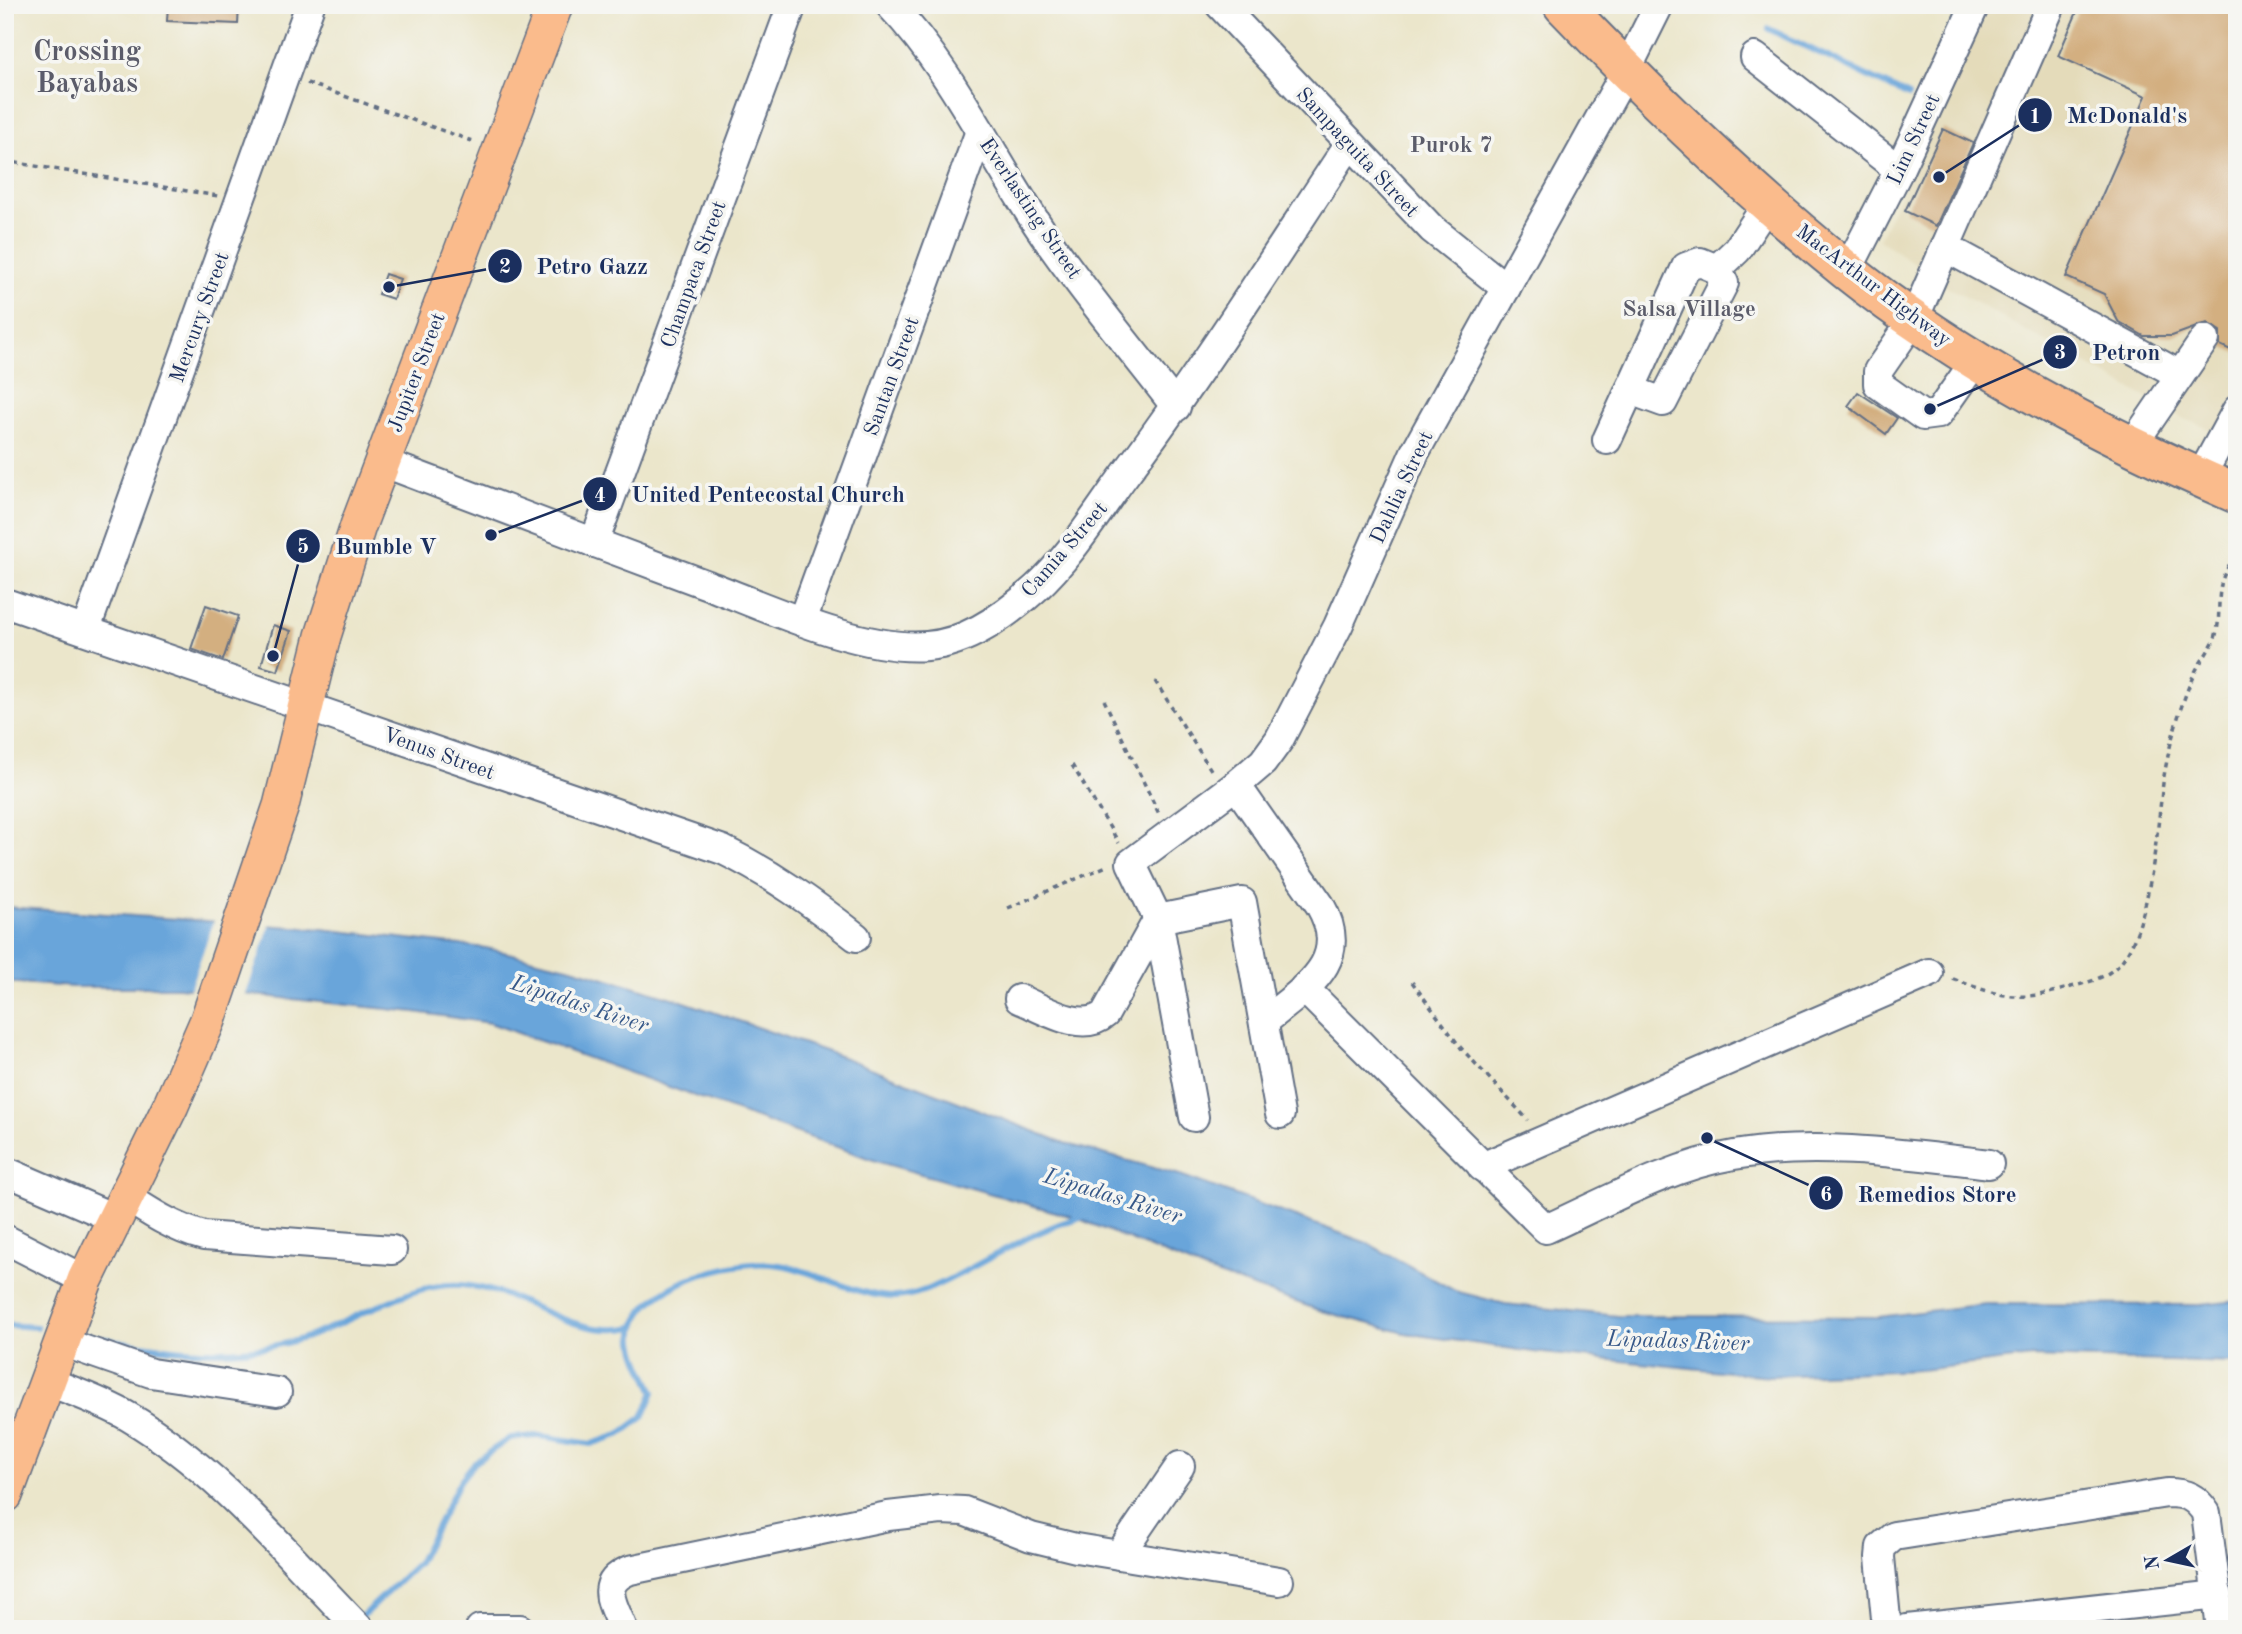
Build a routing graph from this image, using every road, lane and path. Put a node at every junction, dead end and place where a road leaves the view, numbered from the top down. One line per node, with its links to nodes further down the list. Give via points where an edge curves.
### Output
1 (310, 5): 12 (street, Mercury Street)
2 (555, 5): 15 (main road, Jupiter Street)
3 (792, 5): 36 (street, Champaca Street)
4 (890, 5): 13 (street, Everlasting Street, via 926,46)
5 (1220, 5): 14 (street, Sampaguita Street)
6 (1563, 5): 11 (highway, MacArthur Highway)
7 (1659, 5): 11 (street, Dahlia Street)
8 (1975, 5): 17 (street, Lim Street)
9 (2051, 5): 20 (street)
10 (1755, 57): 17 (street)
11 (1626, 71): 19 (highway, MacArthur Highway); 23 (street, Dahlia Street)
12 (285, 75): 15 (path); 18 (street, Mercury Street)
13 (980, 131): 29 (street, Everlasting Street, via 1042,231); 39 (street, Santan Street)
14 (1350, 143): 23 (street, Sampaguita Street, via 1432,229); 29 (street, Camia Street)
15 (500, 151): 33 (main road, Jupiter Street)
16 (5, 161): 18 (path)
17 (1899, 170): 22 (street, Lim Street)
18 (241, 200): 40 (street, Mercury Street)
19 (1768, 203): 21 (street, via 1737,250); 22 (highway, MacArthur Highway)
20 (1945, 247): 24 (street); 27 (street)
21 (1717, 269): 28 (street, via 1700,262 1686,267); 28 (street, via 1724,283 1663,401)
22 (1847, 271): 24 (highway, MacArthur Highway)
23 (1506, 288): 45 (street, Dahlia Street, via 1415,452 1359,581 1296,708 1263,762)
24 (1914, 319): 26 (highway, MacArthur Highway); 26 (street, via 1878,371 1878,384 1923,416 1938,414)
25 (2205, 339): 27 (street)
26 (1976, 360): 32 (highway, MacArthur Highway)
27 (2180, 375): 32 (street)
28 (1630, 390): 31 (street)
29 (1176, 407): 39 (street, Camia Street, via 1046,577 985,626 927,646 897,645)
30 (2237, 410): 34 (street)
31 (1607, 440)
32 (2131, 447): 34 (highway, MacArthur Highway)
33 (382, 462): 36 (street, Camia Street); 43 (main road, Jupiter Street, via 340,582)
34 (2200, 478): 35 (highway, MacArthur Highway)
35 (2237, 494)
36 (594, 543): 39 (street, Camia Street)
37 (2237, 552): 51 (path, via 2221,583 2215,638 2195,672 2175,730 2144,905 2135,935 2116,968 2099,979 2062,990 2015,998)
38 (5, 603): 40 (street, Venus Street)
39 (802, 621)
40 (86, 629): 43 (street, Venus Street)
41 (1155, 681): 45 (path)
42 (1104, 700): 46 (path)
43 (307, 705): 50 (street, Venus Street, via 723,850 802,894); 62 (main road, Jupiter Street, via 264,863 208,1020)
44 (1072, 765): 47 (path)
45 (1231, 789): 46 (street, Dahlia Street); 53 (street, via 1330,923 1331,953)
46 (1169, 835): 47 (street, Dahlia Street)
47 (1131, 863): 48 (path, via 1111,864); 49 (street)
48 (1008, 908)
49 (1158, 919): 54 (street, via 1099,1019 1079,1022); 55 (street, via 1242,902); 57 (street)
50 (856, 937)
51 (1929, 973): 58 (street)
52 (1412, 982): 58 (path, via 1461,1048)
53 (1304, 988): 55 (street); 60 (street)
54 (1019, 999)
55 (1264, 1022): 56 (street)
56 (1279, 1114)
57 (1194, 1116)
58 (1546, 1139): 60 (street)
59 (1989, 1164): 60 (street, via 1805,1149 1734,1155 1678,1171 1546,1229)
60 (1482, 1167)
61 (5, 1171): 62 (street)
62 (120, 1207): 64 (street, via 204,1236); 65 (main road, Jupiter Street)
63 (5, 1239): 65 (street)
64 (392, 1250)
65 (85, 1280): 66 (main road, Jupiter Street)
66 (62, 1342): 67 (main road, Jupiter Street); 68 (street, via 151,1373)
67 (47, 1381): 70 (main road, Jupiter Street); 74 (street, via 127,1416 178,1449)
68 (277, 1391)
69 (1180, 1466): 71 (street)
70 (9, 1476)
71 (1119, 1555): 72 (street); 77 (street, via 1031,1537 964,1511 907,1513 620,1574 610,1584 610,1593)
72 (1279, 1581)
73 (2218, 1595): 78 (street, via 2206,1513 2197,1500 2167,1493 1886,1539 1880,1556); 79 (street); 80 (street)
74 (354, 1622)
75 (480, 1629): 76 (street)
76 (520, 1629)
77 (623, 1629)
78 (1887, 1629)
79 (1907, 1629)
80 (2221, 1629)

